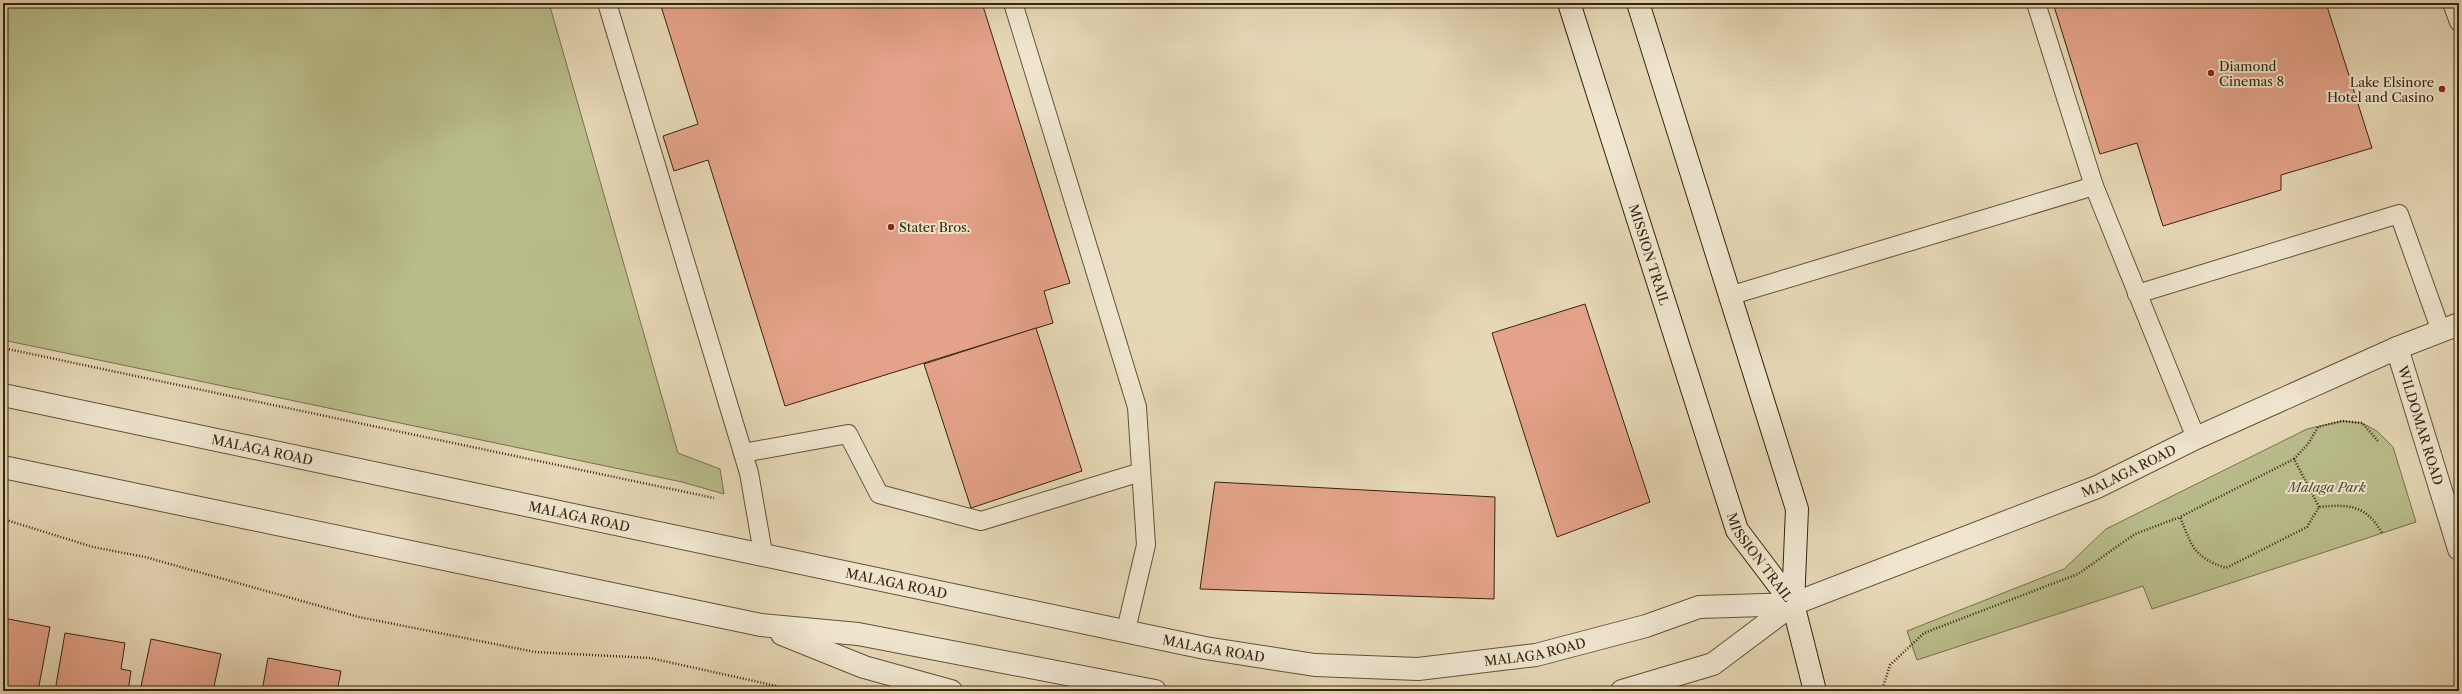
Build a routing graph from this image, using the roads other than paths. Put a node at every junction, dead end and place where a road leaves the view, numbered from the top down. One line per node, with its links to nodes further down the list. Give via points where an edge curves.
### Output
1 (607, 3): 15 (lane)
2 (1013, 3): 17 (lane, via 1137,407)
3 (1569, 3): 20 (street, MISSION TRAIL, via 1737,530)
4 (1638, 3): 10 (street, MISSION TRAIL)
5 (2036, 3): 8 (lane)
6 (2452, 3): 7 (lane)
7 (2459, 22)
8 (2094, 186): 9 (lane); 10 (lane)
9 (2137, 294): 11 (lane, via 2399,214); 14 (lane)
10 (1729, 296): 20 (street, MISSION TRAIL, via 1797,509)
11 (2450, 328): 12 (street, MALAGA ROAD)
12 (2397, 348): 14 (street, MALAGA ROAD); 18 (street, WILDOMAR ROAD)
13 (3, 395): 19 (street, MALAGA ROAD)
14 (2196, 438): 20 (street, MALAGA ROAD, via 2097,487)
15 (743, 453): 17 (lane, via 848,434 879,494 981,521); 19 (lane)
16 (3, 467): 21 (street)
17 (1141, 472): 22 (lane, via 1146,545)
18 (2459, 549)
19 (763, 553): 22 (street, MALAGA ROAD)
20 (1793, 604): 22 (street, MALAGA ROAD, via 1699,607 1646,626 1536,655 1418,669 1315,665 1204,648); 25 (street, MALAGA ROAD, via 1713,664); 26 (street)
21 (761, 625): 23 (street, via 864,667); 24 (street, via 858,634)
22 (1126, 630)
23 (951, 691)
24 (1155, 691)
25 (1622, 691)
26 (1815, 691)

